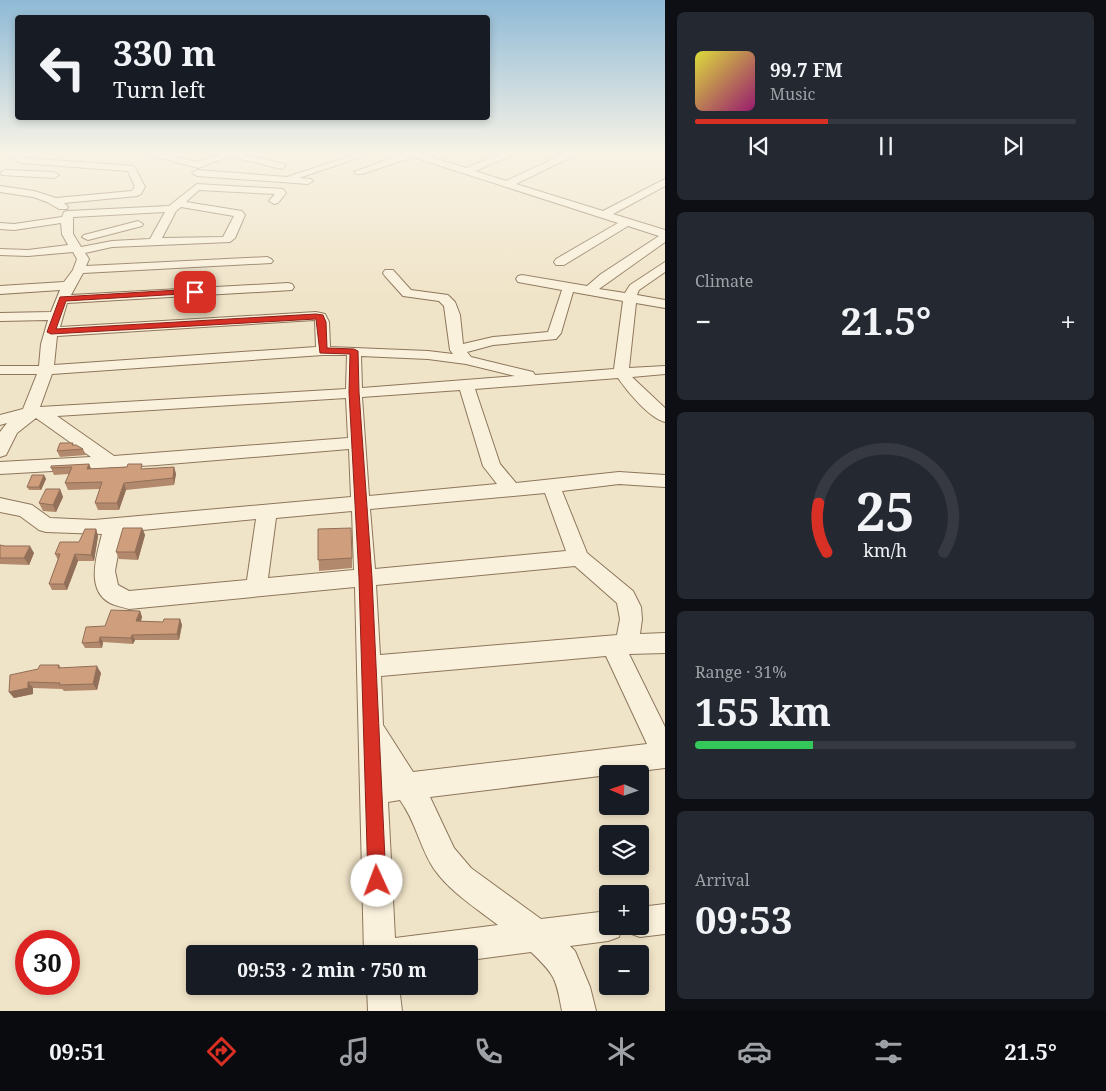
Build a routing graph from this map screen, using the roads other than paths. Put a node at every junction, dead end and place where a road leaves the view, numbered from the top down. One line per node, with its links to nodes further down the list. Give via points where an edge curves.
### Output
1 (53, 200): 7 (street, via 59,203)
2 (181, 200): 5 (street)
3 (557, 200): 6 (street)
4 (631, 200): 6 (street)
5 (175, 206): 7 (street); 12 (street); 12 (street, via 240,215 226,240)
6 (603, 215): 8 (street)
7 (68, 216): 10 (street, via 14,227); 13 (street, via 65,232)
8 (627, 222): 11 (street); 17 (street)
9 (138, 224): 13 (street)
10 (0, 226)
11 (665, 235): 15 (street)
12 (154, 242): 13 (street)
13 (74, 247): 14 (street, via 28,253); 19 (street, via 83,259)
14 (0, 252)
15 (632, 259): 18 (street); 25 (street)
16 (267, 261): 19 (street)
17 (560, 262)
18 (664, 268): 27 (street, via 634,288)
19 (79, 270): 26 (street)
20 (389, 273): 34 (street, via 407,293 443,298 450,305)
21 (522, 279): 22 (street)
22 (569, 286): 25 (street); 34 (street, via 551,336 494,340)
23 (288, 287): 26 (street)
24 (0, 290): 26 (street)
25 (590, 290): 27 (street)
26 (65, 293): 29 (street)
27 (630, 297): 28 (street); 38 (street)
28 (665, 304)
29 (56, 316): 30 (street); 31 (street)
30 (0, 317)
31 (51, 332): 32 (street, via 316,316 322,322); 36 (street)
32 (323, 351): 33 (street); 36 (street)
33 (354, 351): 34 (street); 41 (street)
34 (462, 355): 39 (street)
35 (0, 370): 36 (street)
36 (46, 370): 42 (street)
37 (665, 370): 38 (street)
38 (622, 375): 39 (street); 43 (street)
39 (544, 380): 40 (street)
40 (466, 385): 41 (street); 51 (street, via 492,466)
41 (354, 392): 42 (street); 45 (street)
42 (34, 413): 44 (street); 46 (street, via 11,429); 47 (street)
43 (665, 417)
44 (0, 420)
45 (357, 443): 47 (street); 52 (street)
46 (0, 451)
47 (112, 462): 48 (street)
48 (0, 468)
49 (665, 481): 50 (street, via 619,478)
50 (550, 486): 51 (street); 56 (street)
51 (512, 490): 52 (street)
52 (362, 503): 54 (street); 57 (street)
53 (0, 505): 55 (street, via 25,510 46,525)
54 (267, 512): 55 (street); 58 (street)
55 (114, 525): 58 (street, via 105,582 108,591 120,599)
56 (579, 558): 57 (street); 60 (street, via 625,597 630,607 631,619)
57 (365, 578): 58 (street); 61 (street)
58 (256, 588)
59 (665, 643): 60 (street)
60 (621, 645): 61 (street); 63 (street, via 621,667)
61 (369, 666): 62 (street)
62 (371, 729): 64 (street); 65 (street)
63 (665, 755): 64 (street)
64 (406, 786): 65 (street); 69 (street, via 420,805 451,867)
65 (374, 790): 70 (street)
66 (665, 919): 67 (street)
67 (649, 921)
68 (599, 927): 69 (street)
69 (536, 935): 71 (street); 74 (street, via 564,962)
70 (380, 945)
71 (460, 945)
72 (384, 995): 73 (street)
73 (385, 1011)
74 (579, 1011)

